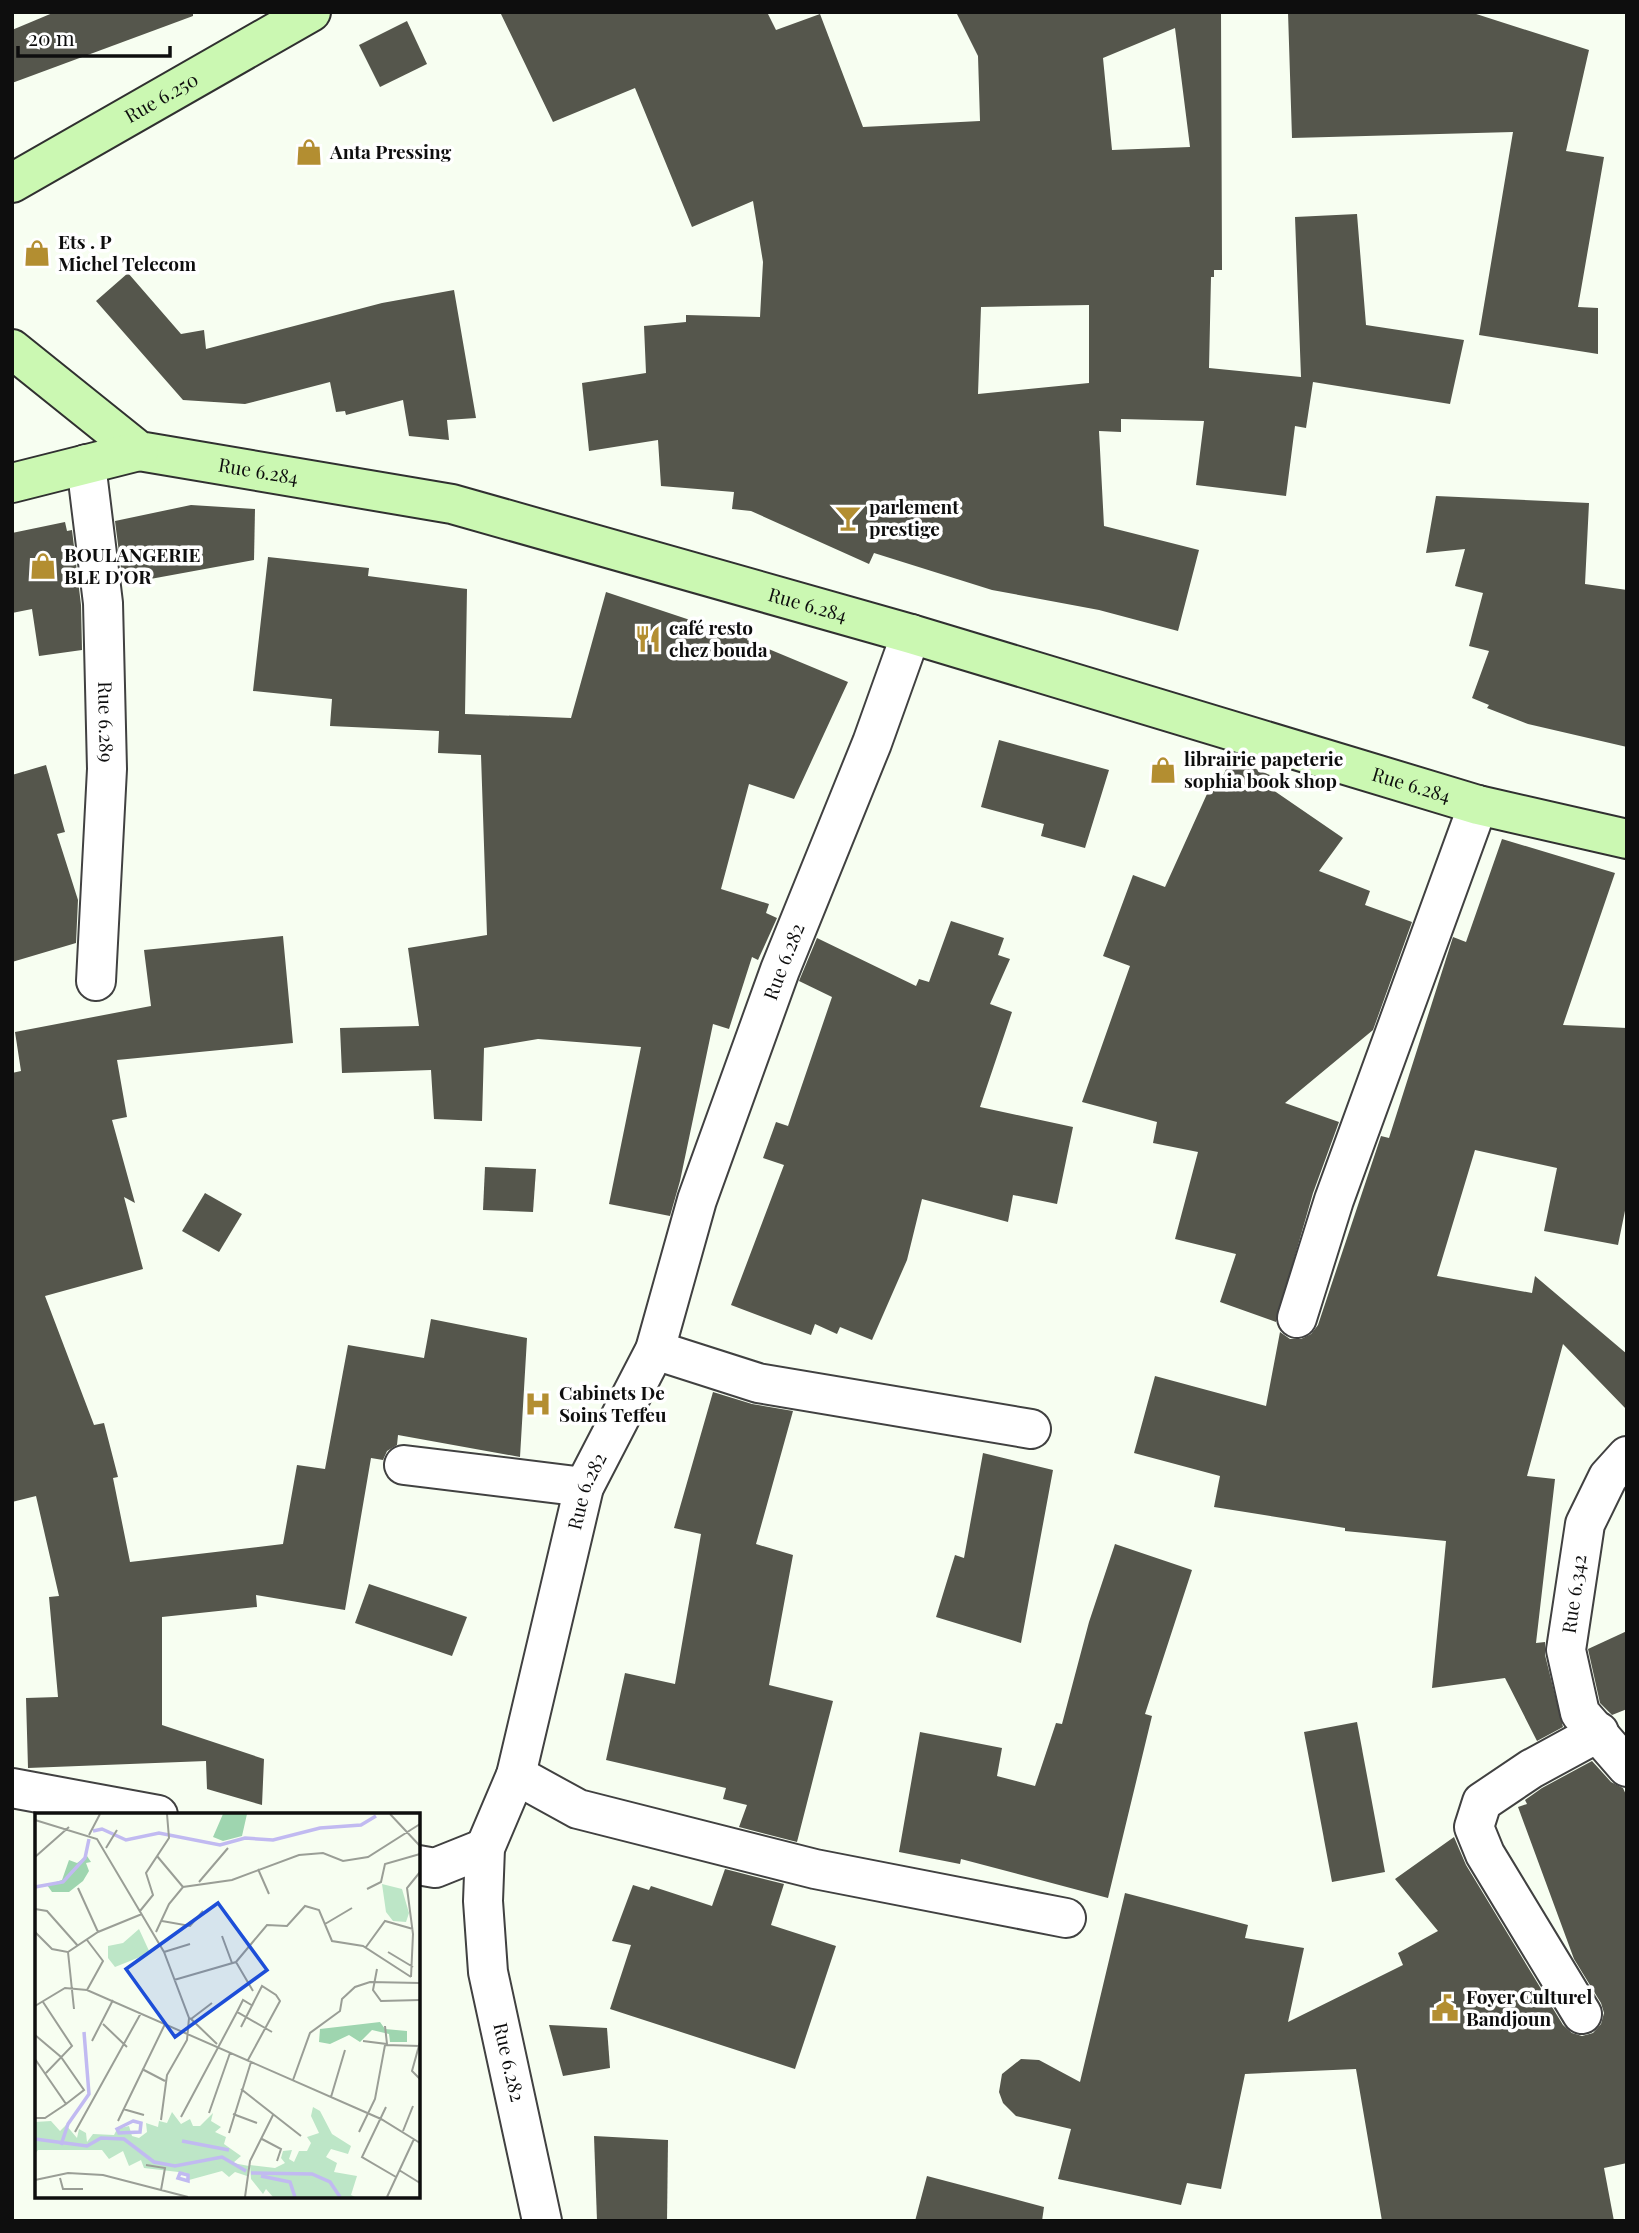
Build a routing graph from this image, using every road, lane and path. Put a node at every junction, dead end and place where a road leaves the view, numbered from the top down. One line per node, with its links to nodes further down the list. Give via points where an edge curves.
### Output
1 (311, 12): 2 (street, Rue 6.250)
2 (12, 183)
3 (12, 349): 4 (street, Rue 6.284)
4 (139, 451): 5 (street); 7 (street, Rue 6.284, via 452,504)
5 (86, 464): 6 (street); 10 (street, Rue 6.289, via 103,603 107,769)
6 (12, 483)
7 (911, 634): 8 (street, Rue 6.284); 12 (street, Rue 6.282, via 780,970 697,1200)
8 (1478, 805): 9 (street, Rue 6.284); 11 (street, via 1334,1200)
9 (1627, 839)
10 (96, 981)
11 (1297, 1318)
12 (655, 1350): 13 (street, via 758,1383); 16 (street, Rue 6.282)
13 (1031, 1429)
14 (1627, 1456): 17 (street, Rue 6.342, via 1608,1477 1585,1524 1566,1650 1580,1713)
15 (404, 1465): 16 (street)
16 (584, 1486): 19 (street, Rue 6.282)
17 (1599, 1732): 18 (street, Rue 6.342); 25 (street, via 1482,1802 1474,1827 1485,1854)
18 (1627, 1767)
19 (516, 1775): 22 (street, Rue 6.282); 24 (street, via 578,1809 815,1869)
20 (12, 1788): 21 (street)
21 (147, 1813)
22 (485, 1848): 23 (street, via 435,1868); 26 (street, Rue 6.282, via 488,1972)
23 (420, 1865)
24 (1066, 1918)
25 (1582, 2014)
26 (542, 2221)

